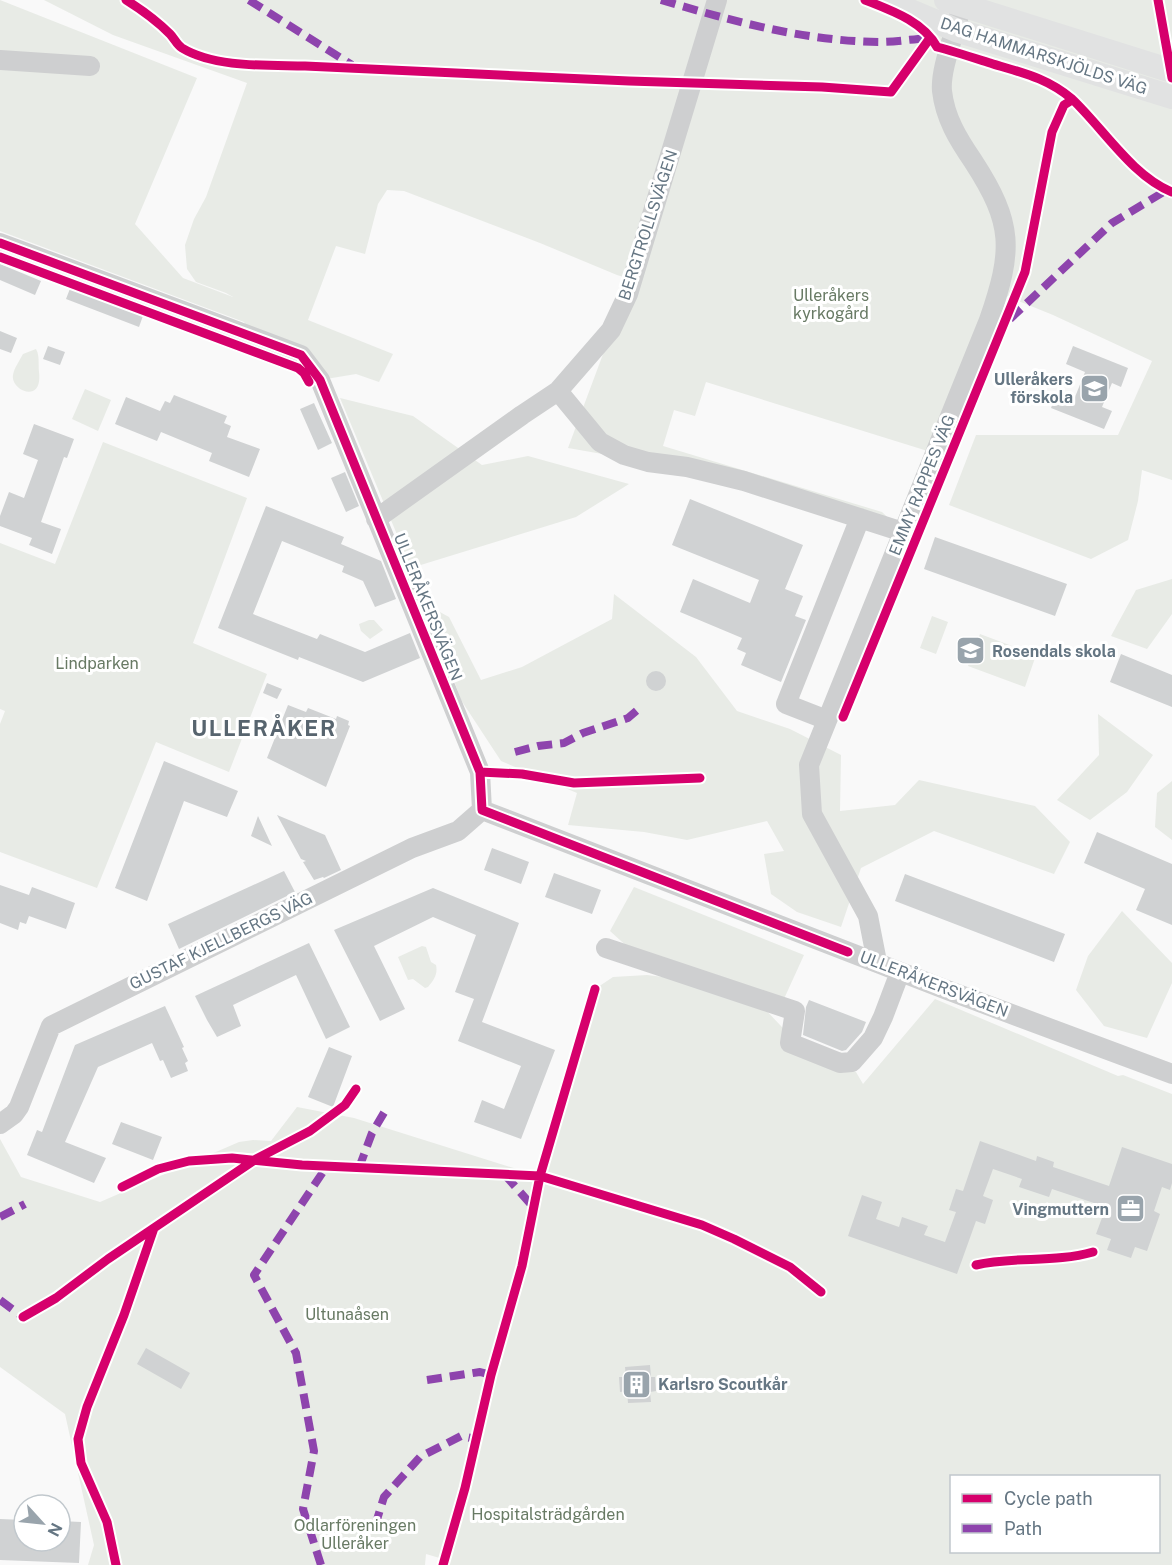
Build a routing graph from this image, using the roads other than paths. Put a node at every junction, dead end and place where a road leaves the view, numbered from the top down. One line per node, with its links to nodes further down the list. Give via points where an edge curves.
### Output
1 (717, 0): 10 (street, BERGTROLLSVÄGEN, via 628,294 611,330)
2 (884, 0): 4 (main road, DAG HAMMARSKJÖLDS VÄG)
3 (954, 2): 4 (street, EMMY RAPPES VÄG); 7 (main road, DAG HAMMARSKJÖLDS VÄG)
4 (956, 30): 8 (main road, DAG HAMMARSKJÖLDS VÄG); 13 (street, EMMY RAPPES VÄG, via 943,75 947,113 952,128 997,201 1006,246 989,320)
5 (0, 60): 6 (street)
6 (90, 66)
7 (1172, 71)
8 (1172, 97)
9 (0, 243): 12 (street, ULLERÅKERSVÄGEN, via 301,355 320,380)
10 (558, 391): 11 (street, via 600,442 624,455 744,481); 12 (street, BERGTROLLSVÄGEN)
11 (860, 518): 13 (street); 14 (street, via 786,704)
12 (376, 519): 15 (street, ULLERÅKERSVÄGEN, via 480,772)
13 (903, 532): 14 (street, EMMY RAPPES VÄG)
14 (827, 720): 17 (street, EMMY RAPPES VÄG, via 809,765 812,814 868,916)
15 (482, 810): 17 (street, ULLERÅKERSVÄGEN); 20 (street, GUSTAF KJELLBERGS VÄG, via 458,831 412,848 51,1026 19,1107)
16 (606, 948): 18 (street, via 795,1011 790,1043 840,1063 852,1062 873,1038)
17 (878, 963): 18 (street, ULLERÅKERSVÄGEN)
18 (900, 972): 19 (street, ULLERÅKERSVÄGEN)
19 (1172, 1074)
20 (4, 1122)

